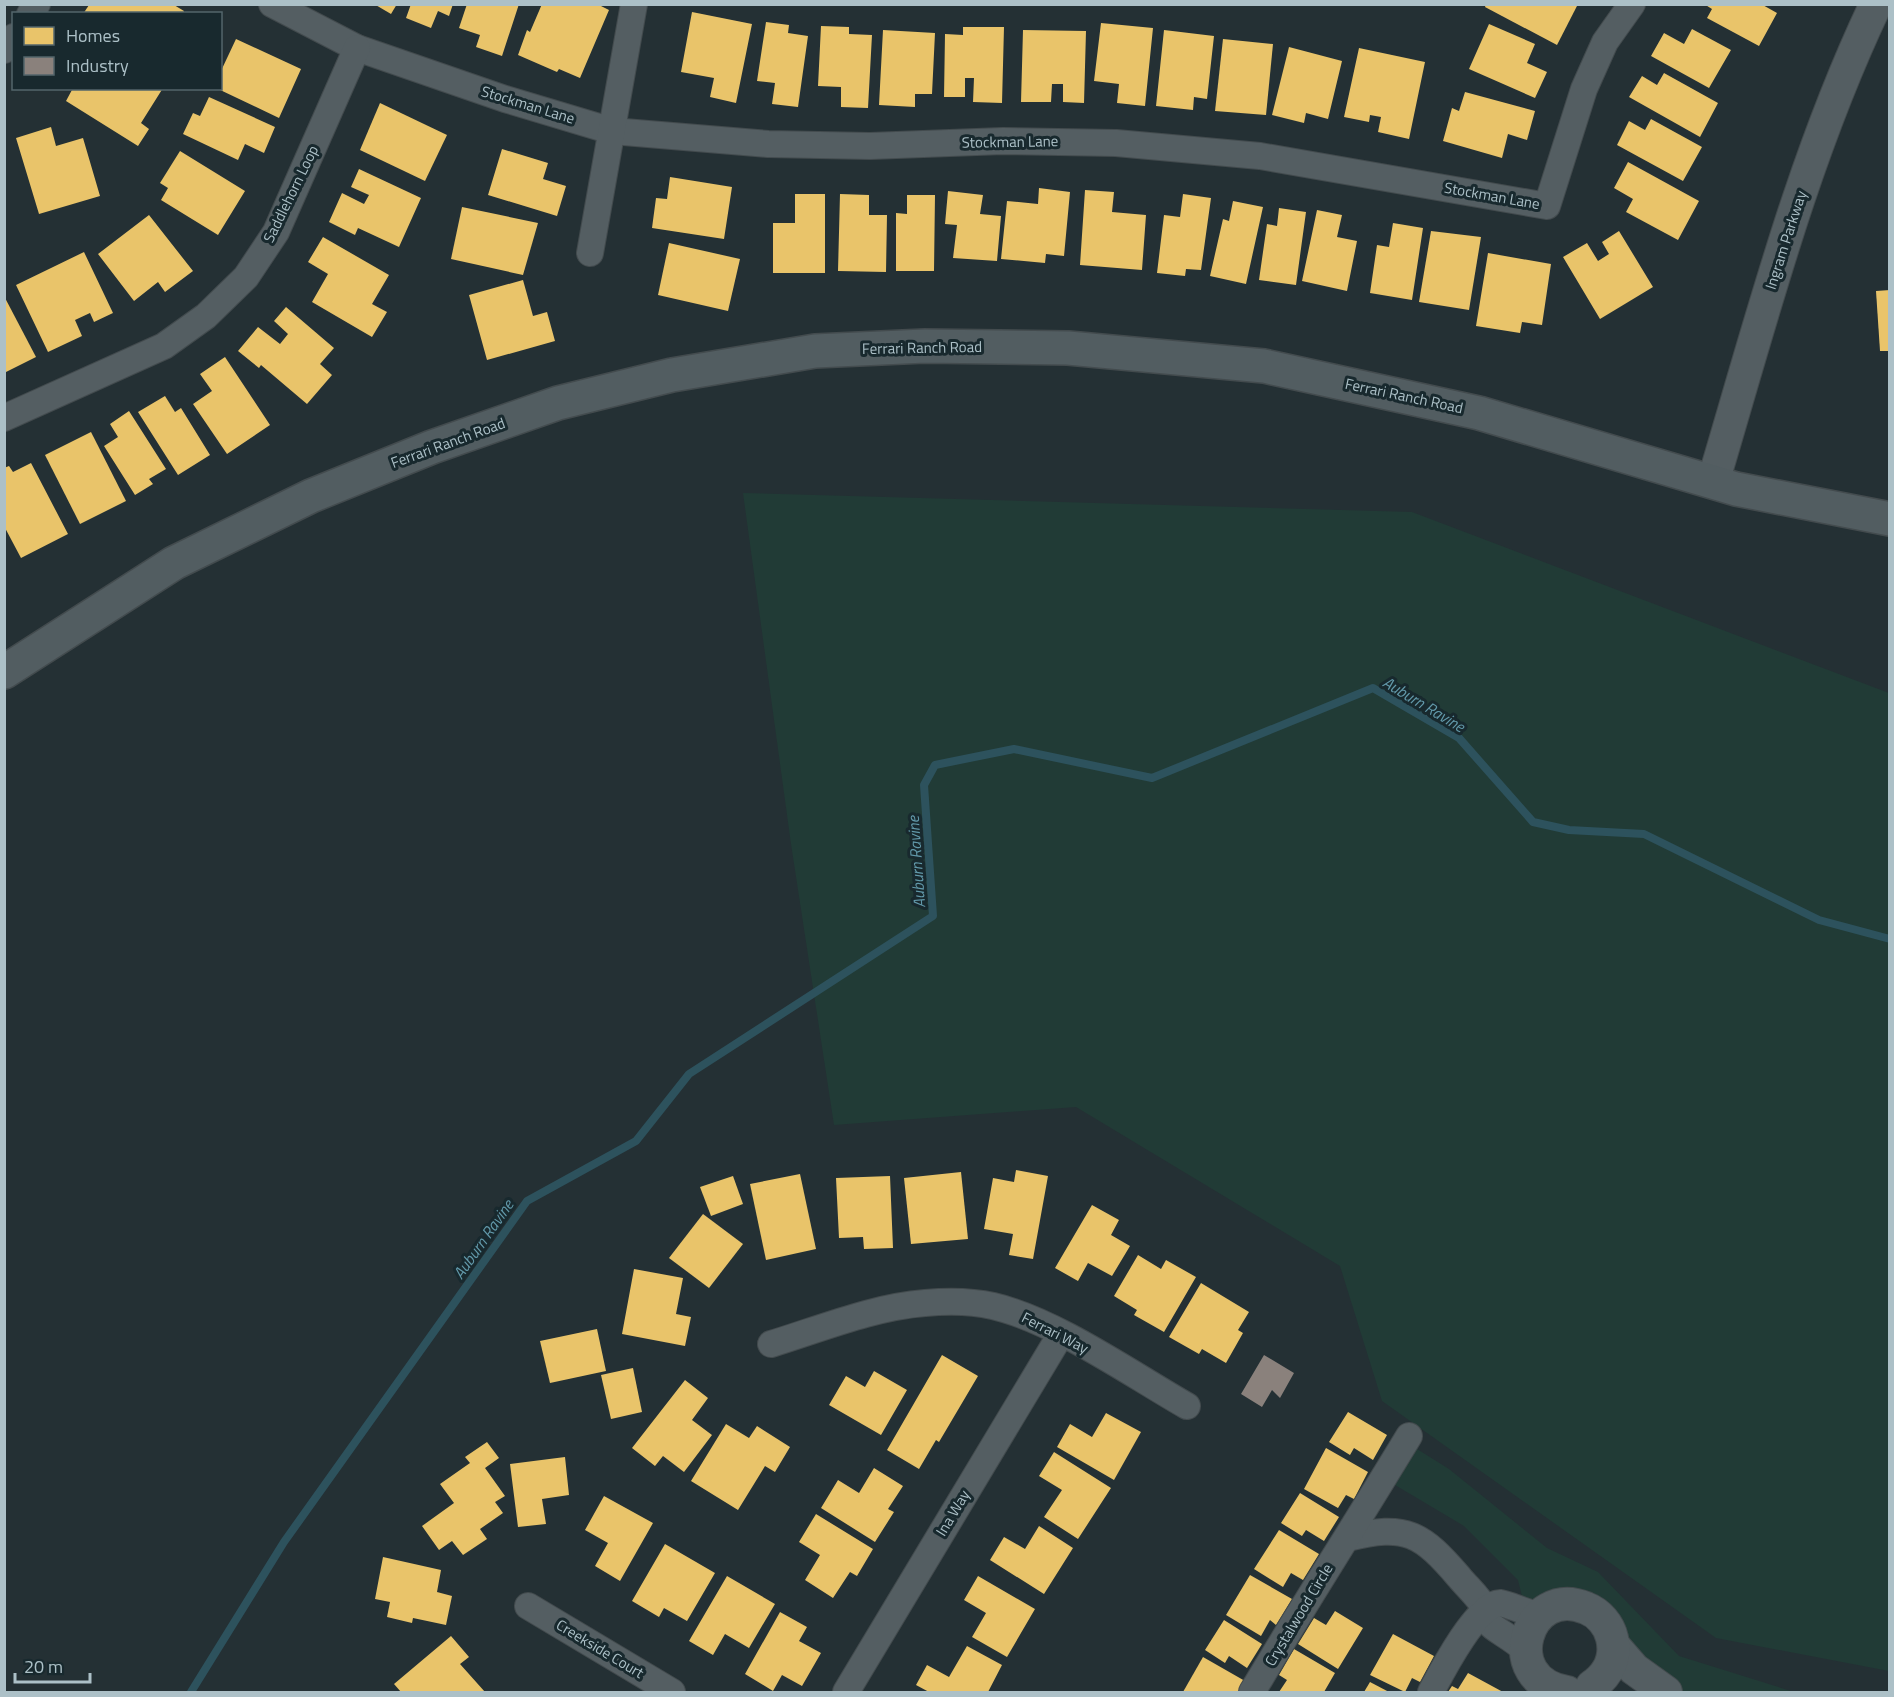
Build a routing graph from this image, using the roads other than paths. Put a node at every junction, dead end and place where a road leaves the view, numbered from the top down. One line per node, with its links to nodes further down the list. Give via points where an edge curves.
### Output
1 (272, 4): 5 (street, Stockman Lane)
2 (634, 4): 6 (street)
3 (1632, 4): 6 (street, Stockman Lane, via 1605,42 1584,90 1547,206 1260,156 1116,143 768,144)
4 (1875, 4): 9 (street, Ingram Parkway, via 1847,65 1799,197)
5 (357, 48): 6 (street, Stockman Lane, via 505,99); 8 (street, Saddlehorn Loop, via 276,232 246,277 206,316 164,346)
6 (612, 130): 7 (street)
7 (590, 253)
8 (4, 418)
9 (1713, 482): 10 (main road, Ferrari Ranch Road); 11 (main road, Ferrari Ranch Road, via 1479,413 1264,366 1068,348 925,346 816,351 672,375 558,403 432,447 311,496 174,563)
10 (1890, 519)
11 (4, 672)
12 (1061, 1334): 13 (street, Ferrari Way, via 993,1306 923,1303 881,1310); 14 (street, Ferrari Way); 24 (street, Ina Way)
13 (771, 1344)
14 (1187, 1406)
15 (1410, 1436): 16 (street, Crystalwood Circle)
16 (1348, 1538): 18 (street, via 1379,1531 1417,1537 1432,1547); 25 (street, Crystalwood Circle)
17 (528, 1606): 23 (street, Creekside Court)
18 (1485, 1608): 19 (street, via 1500,1603); 21 (street, via 1490,1624); 26 (street)
19 (1539, 1615): 20 (street, via 1559,1605 1592,1610 1607,1625); 21 (street, via 1528,1631)
20 (1614, 1646): 22 (street, via 1609,1669); 27 (street, via 1634,1669)
21 (1532, 1673): 22 (street, via 1550,1688)
22 (1584, 1691)
23 (672, 1692)
24 (846, 1692)
25 (1252, 1692)
26 (1431, 1692)
27 (1666, 1692)

